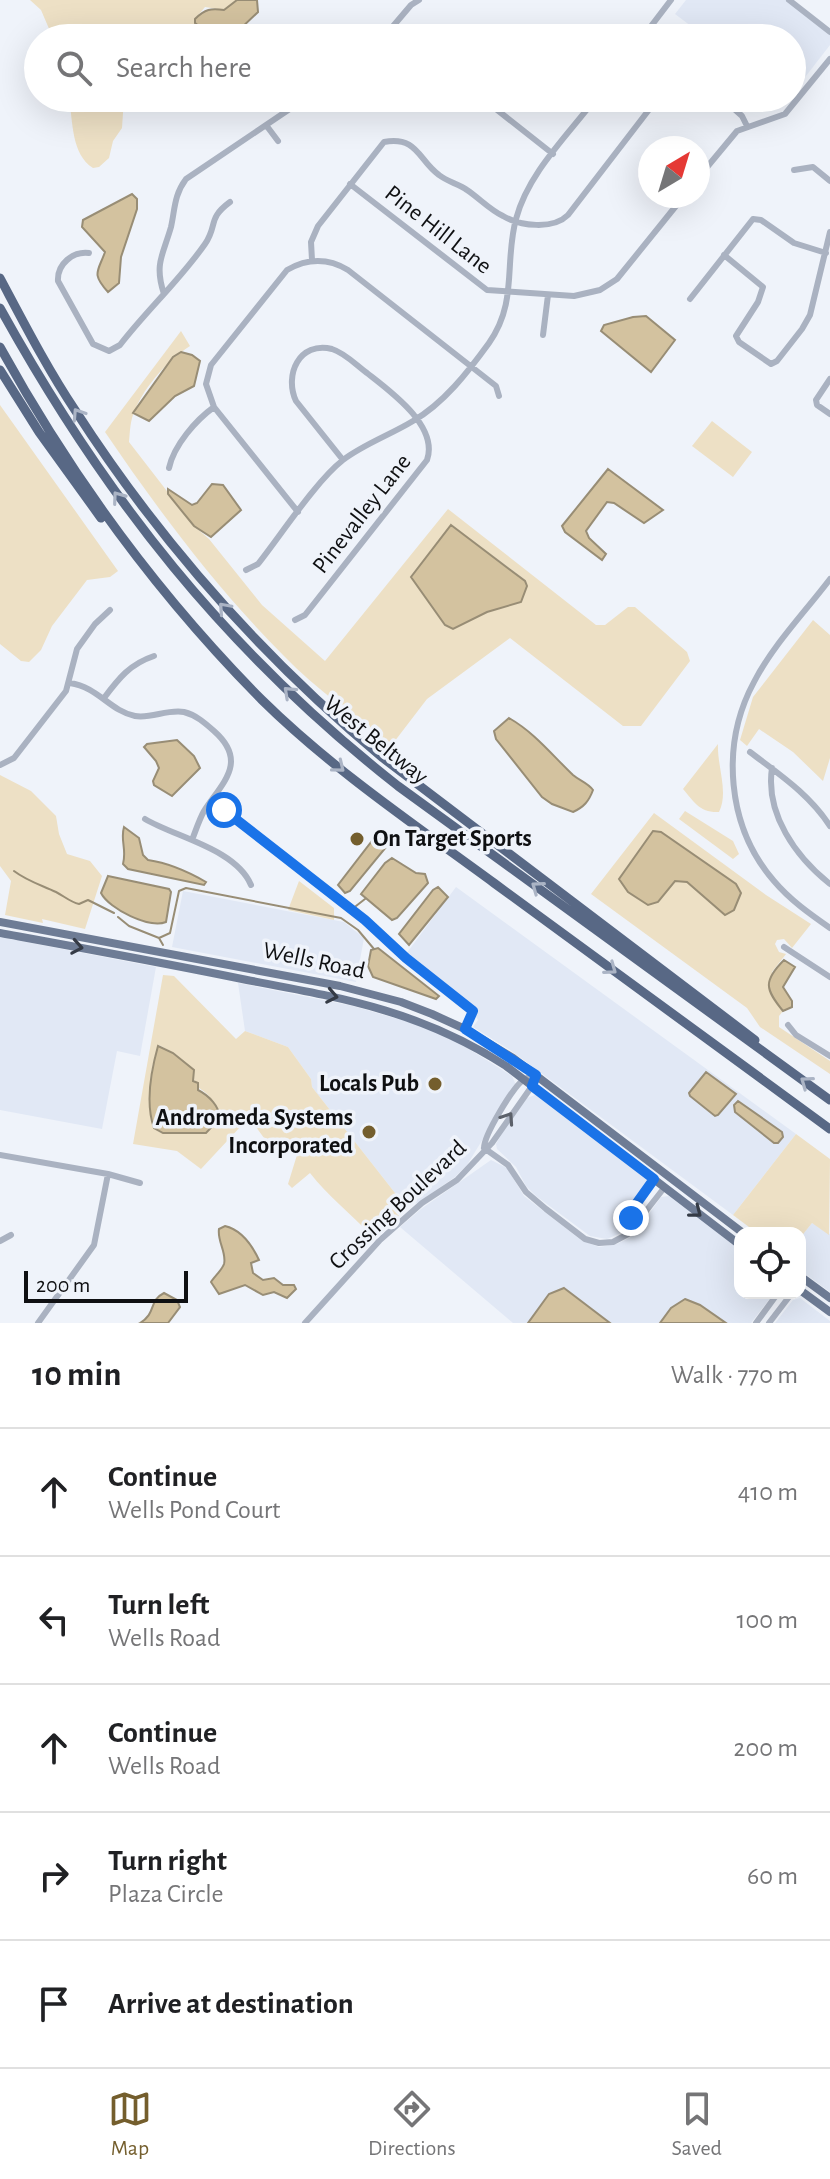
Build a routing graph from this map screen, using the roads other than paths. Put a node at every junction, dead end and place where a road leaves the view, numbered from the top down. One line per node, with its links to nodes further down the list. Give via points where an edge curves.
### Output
1 (419, 0): 5 (street)
2 (671, 0): 6 (street)
3 (789, 0): 7 (street)
4 (796, 0): 7 (street)
5 (395, 24)
6 (653, 24)
7 (830, 30)
8 (830, 59): 9 (street)
9 (806, 88)
10 (285, 112): 16 (street)
11 (500, 112): 19 (street)
12 (585, 112): 19 (street)
13 (647, 112): 26 (street, via 563,220 550,225)
14 (738, 112): 17 (street)
15 (787, 112): 17 (street)
16 (266, 125): 18 (street); 34 (street, via 179,188 158,264)
17 (747, 126): 20 (street, via 729,138)
18 (278, 141)
19 (553, 154): 26 (street, via 529,187)
20 (710, 163)
21 (794, 170): 22 (street, via 813,167)
22 (830, 181)
23 (350, 184): 26 (street, via 379,146 391,141 413,146 439,175); 31 (street, via 314,232); 33 (street, Pine Hill Lane, via 480,287)
24 (230, 202): 34 (street, via 218,211 207,242)
25 (675, 208): 35 (street, Pine Hill Lane, via 609,285 587,294)
26 (515, 221): 33 (street)
27 (830, 232): 29 (street)
28 (89, 253): 34 (street, via 65,261 58,281 93,344 102,350 116,349)
29 (828, 253): 30 (street, via 794,243 757,219); 30 (street, via 807,320 771,364 736,336 763,287)
30 (724, 255): 36 (street)
31 (312, 260): 40 (street, via 348,270); 44 (street, via 279,277 211,365 207,375)
32 (0, 278): 78 (highway, one-way to 32, via 740,1026 383,758 255,641 175,550 110,463)
33 (509, 293): 35 (street, Pine Hill Lane); 40 (street, via 497,330)
34 (164, 294)
35 (548, 295): 38 (street)
36 (690, 299)
37 (0, 308): 78 (highway, West Beltway, one-way to 37, via 419,801 281,685 142,530 64,417)
38 (543, 335)
39 (0, 347): 50 (highway, West Beltway, via 42,421)
40 (470, 366): 43 (street, via 496,386); 46 (street)
41 (0, 370): 50 (highway, via 90,505)
42 (830, 379): 45 (street, via 816,400)
43 (499, 396)
44 (214, 407): 48 (street, via 171,457); 49 (street)
45 (830, 414)
46 (415, 420): 47 (street); 47 (street, via 403,402 343,354 318,348 292,371 291,390); 54 (street, Pinevalley Lane, via 430,446 427,460 305,615)
47 (343, 460): 49 (street)
48 (169, 468)
49 (298, 512): 51 (street, via 258,564)
50 (130, 551): 83 (highway, West Beltway, one-way to 83, via 237,673 329,759)
51 (246, 570)
52 (830, 579): 69 (street, via 754,681 739,718 732,770 738,811 755,856 783,891)
53 (110, 610): 56 (street, via 81,641)
54 (295, 620)
55 (154, 656): 57 (street, via 131,666)
56 (70, 683): 57 (street); 59 (street, via 23,748)
57 (104, 698): 65 (street, via 133,716 187,713 202,720 226,745 228,778)
58 (750, 752): 60 (street)
59 (0, 765)
60 (772, 768): 62 (street); 66 (street, via 771,794 790,842)
61 (224, 810): 76 (street, via 473,1011)
62 (828, 817): 64 (street)
63 (145, 819): 65 (street)
64 (830, 826)
65 (192, 840): 67 (street, via 218,852)
66 (830, 884)
67 (251, 885)
68 (0, 922): 72 (main road, Wells Road)
69 (830, 928)
70 (0, 933): 74 (main road, Wells Road, one-way to 74)
71 (784, 947): 73 (street)
72 (292, 976): 74 (main road, via 285,981); 76 (main road, Wells Road, via 401,1002)
73 (830, 977)
74 (245, 979): 80 (main road, Wells Road, one-way to 80, via 397,1013 483,1051)
75 (788, 1025): 77 (street)
76 (465, 1029): 79 (main road, Wells Road)
77 (830, 1056)
78 (782, 1064): 82 (highway, West Beltway, one-way to 78)
79 (536, 1075): 80 (street); 81 (street, Crossing Boulevard); 87 (main road, Wells Road)
80 (524, 1080): 81 (main road, Wells Road); 84 (street, Crossing Boulevard, via 484,1138)
81 (532, 1086): 84 (street, Crossing Boulevard, one-way to 81); 89 (main road, Wells Road)
82 (830, 1100)
83 (830, 1129)
84 (484, 1148): 91 (street, via 508,1165 526,1192 585,1239 613,1242); 102 (street, Crossing Boulevard, via 457,1180 380,1240)
85 (0, 1155): 86 (street)
86 (108, 1174): 88 (street); 101 (street, via 94,1245)
87 (666, 1175): 89 (main road); 90 (main road, Wells Road)
88 (140, 1183)
89 (659, 1184): 91 (street); 91 (street, via 634,1207); 93 (main road, Wells Road, one-way to 93)
90 (735, 1227)
91 (633, 1228)
92 (11, 1235): 94 (street)
93 (734, 1240)
94 (0, 1241)
95 (806, 1280): 97 (main road)
96 (806, 1294): 100 (main road)
97 (830, 1298)
98 (774, 1299): 103 (street)
99 (787, 1299): 104 (street)
100 (830, 1312)
101 (38, 1323)
102 (305, 1323)
103 (756, 1323)
104 (769, 1323)

